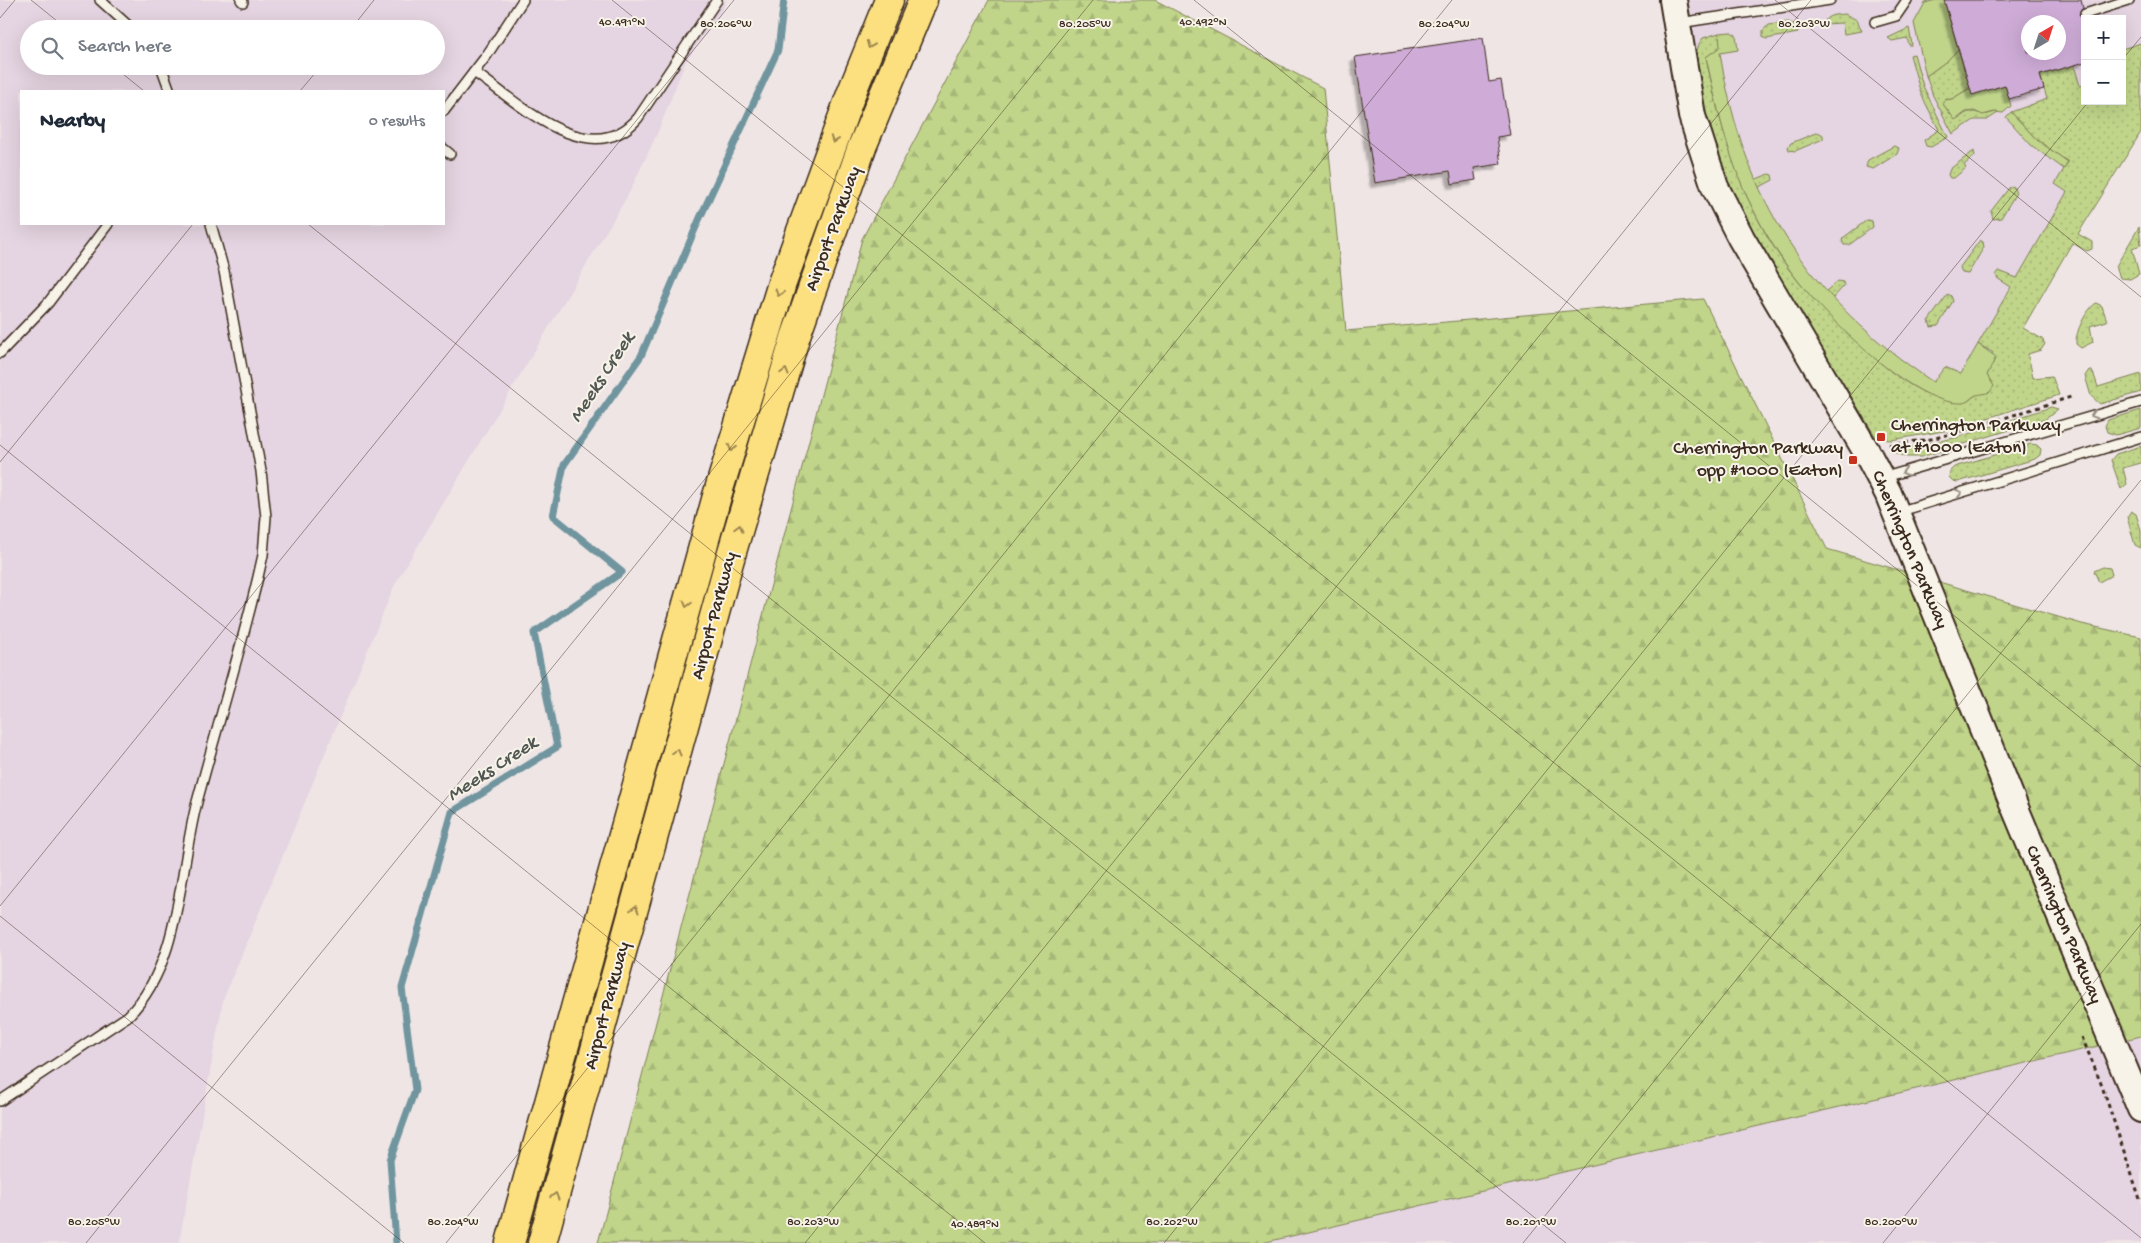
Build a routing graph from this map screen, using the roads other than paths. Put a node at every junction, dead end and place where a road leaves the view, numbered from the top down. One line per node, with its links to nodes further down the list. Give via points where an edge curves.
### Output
1 (100, 0): 11 (lane)
2 (524, 0): 13 (lane)
3 (717, 0): 13 (lane, via 638,118 614,136 595,139 552,126)
4 (889, 0): 26 (highway, Airport Parkway, one-way to 26, via 782,283 717,496)
5 (923, 0): 27 (highway, Airport Parkway, one-way to 5, via 729,562 795,338 862,148)
6 (1830, 0): 9 (lane)
7 (1907, 0): 12 (lane, via 1896,16)
8 (2129, 0): 10 (lane)
9 (1675, 12): 22 (street, Cherrington Parkway, via 1692,116 1723,204)
10 (2084, 14)
11 (122, 20)
12 (1875, 22)
13 (474, 72): 16 (lane)
14 (164, 75): 15 (lane)
15 (170, 90)
16 (445, 110)
17 (107, 225): 19 (lane, via 48,303)
18 (211, 225): 24 (lane, via 224,272 261,471 266,517 258,577 197,802 173,921 155,980 128,1016)
19 (0, 353)
20 (2141, 402): 22 (lane, one-way to 22)
21 (2141, 437): 23 (lane, one-way to 21)
22 (1880, 479): 23 (street, Cherrington Parkway)
23 (1896, 513): 25 (street, Cherrington Parkway)
24 (0, 1101)
25 (2141, 1109)
26 (510, 1243)
27 (542, 1243)

